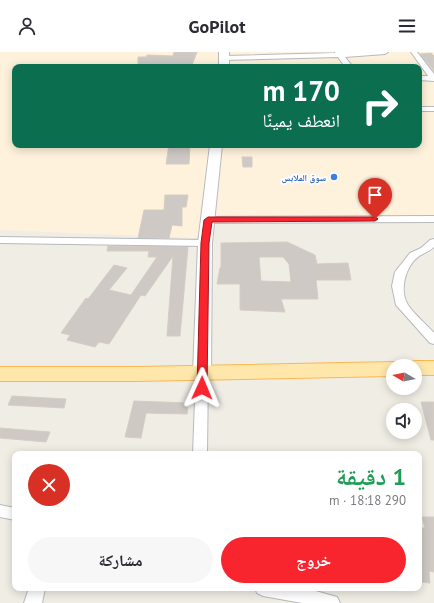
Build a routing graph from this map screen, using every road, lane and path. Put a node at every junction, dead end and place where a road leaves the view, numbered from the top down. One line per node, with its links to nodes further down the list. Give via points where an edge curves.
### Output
1 (385, 52): 3 (street)
2 (414, 52): 7 (street)
3 (339, 54): 4 (street, via 292,59); 5 (street)
4 (224, 59)
5 (347, 64)
6 (422, 78): 7 (street)
7 (434, 78)
8 (422, 109): 9 (street)
9 (434, 110)
10 (216, 148): 12 (main road)
11 (434, 219): 12 (street)
12 (208, 220): 15 (main road)
13 (0, 240): 15 (street)
14 (434, 242): 16 (street, via 414,255 400,272 398,286 402,305)
15 (205, 243): 20 (main road)
16 (434, 340)
17 (422, 368): 18 (main road)
18 (434, 368)
19 (386, 369): 20 (main road)
20 (202, 373): 21 (main road); 22 (street)
21 (0, 374)
22 (200, 451)
23 (0, 511): 24 (street)
24 (12, 513)
25 (36, 591): 27 (street)
26 (282, 591): 28 (street)
27 (33, 603)
28 (331, 603)

